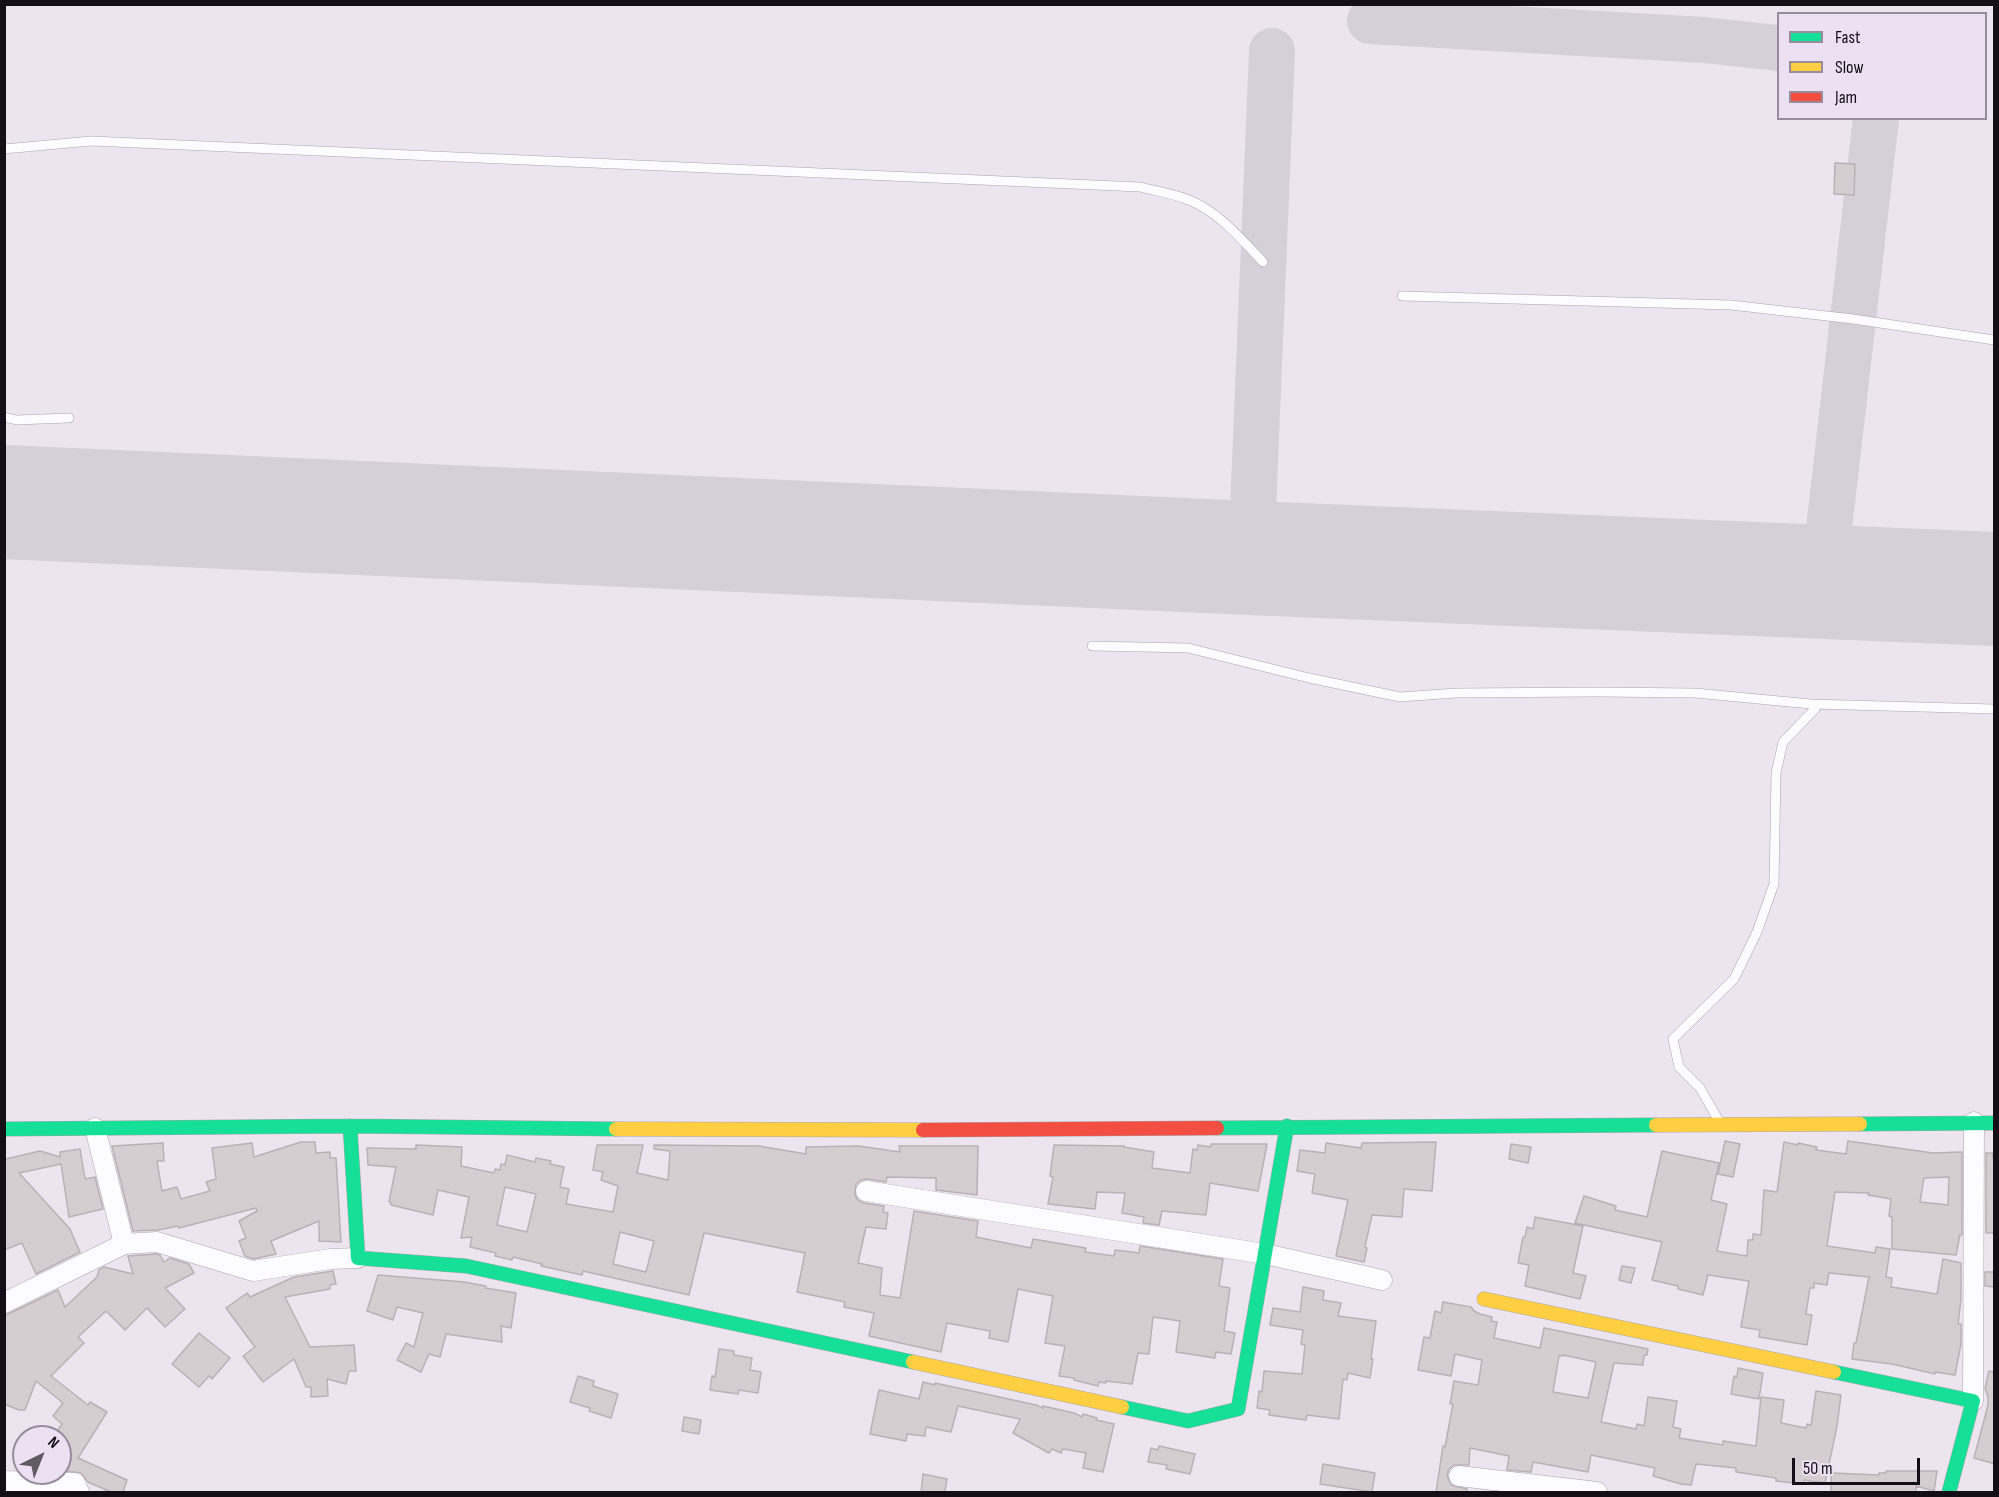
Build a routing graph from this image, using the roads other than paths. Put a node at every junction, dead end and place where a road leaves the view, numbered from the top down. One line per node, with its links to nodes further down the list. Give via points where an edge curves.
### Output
1 (4, 149): 2 (lane, via 91,141 1140,187 1189,200 1207,210 1233,230)
2 (1263, 262)
3 (1402, 296): 4 (lane, via 1731,305)
4 (1995, 340)
5 (4, 417): 6 (lane)
6 (69, 418)
7 (1092, 646): 8 (lane, via 1188,648 1400,697 1456,693 1684,693)
8 (1811, 704): 9 (lane); 12 (lane, via 1815,710 1783,742 1776,773 1774,884 1757,932 1734,979 1673,1039 1679,1067 1700,1088)
9 (1995, 709)
10 (1974, 1122): 11 (street); 12 (street); 24 (street)
11 (1995, 1123)
12 (1720, 1124): 14 (street)
13 (350, 1126): 14 (street, via 795,1131); 15 (street); 20 (street)
14 (1287, 1126): 19 (street)
15 (95, 1128): 16 (street); 18 (street)
16 (4, 1129)
17 (866, 1191): 19 (street)
18 (124, 1244): 20 (street, via 157,1242 253,1271); 23 (street)
19 (1265, 1254): 20 (street, via 1238,1408 1188,1421 466,1266); 21 (street)
20 (358, 1258)
21 (1382, 1280)
22 (1484, 1299): 24 (street)
23 (4, 1303)
24 (1972, 1401): 29 (street)
25 (1459, 1476): 28 (street)
26 (4, 1481): 27 (street, via 75,1483)
27 (79, 1492)
28 (1597, 1492)
29 (1949, 1492)

